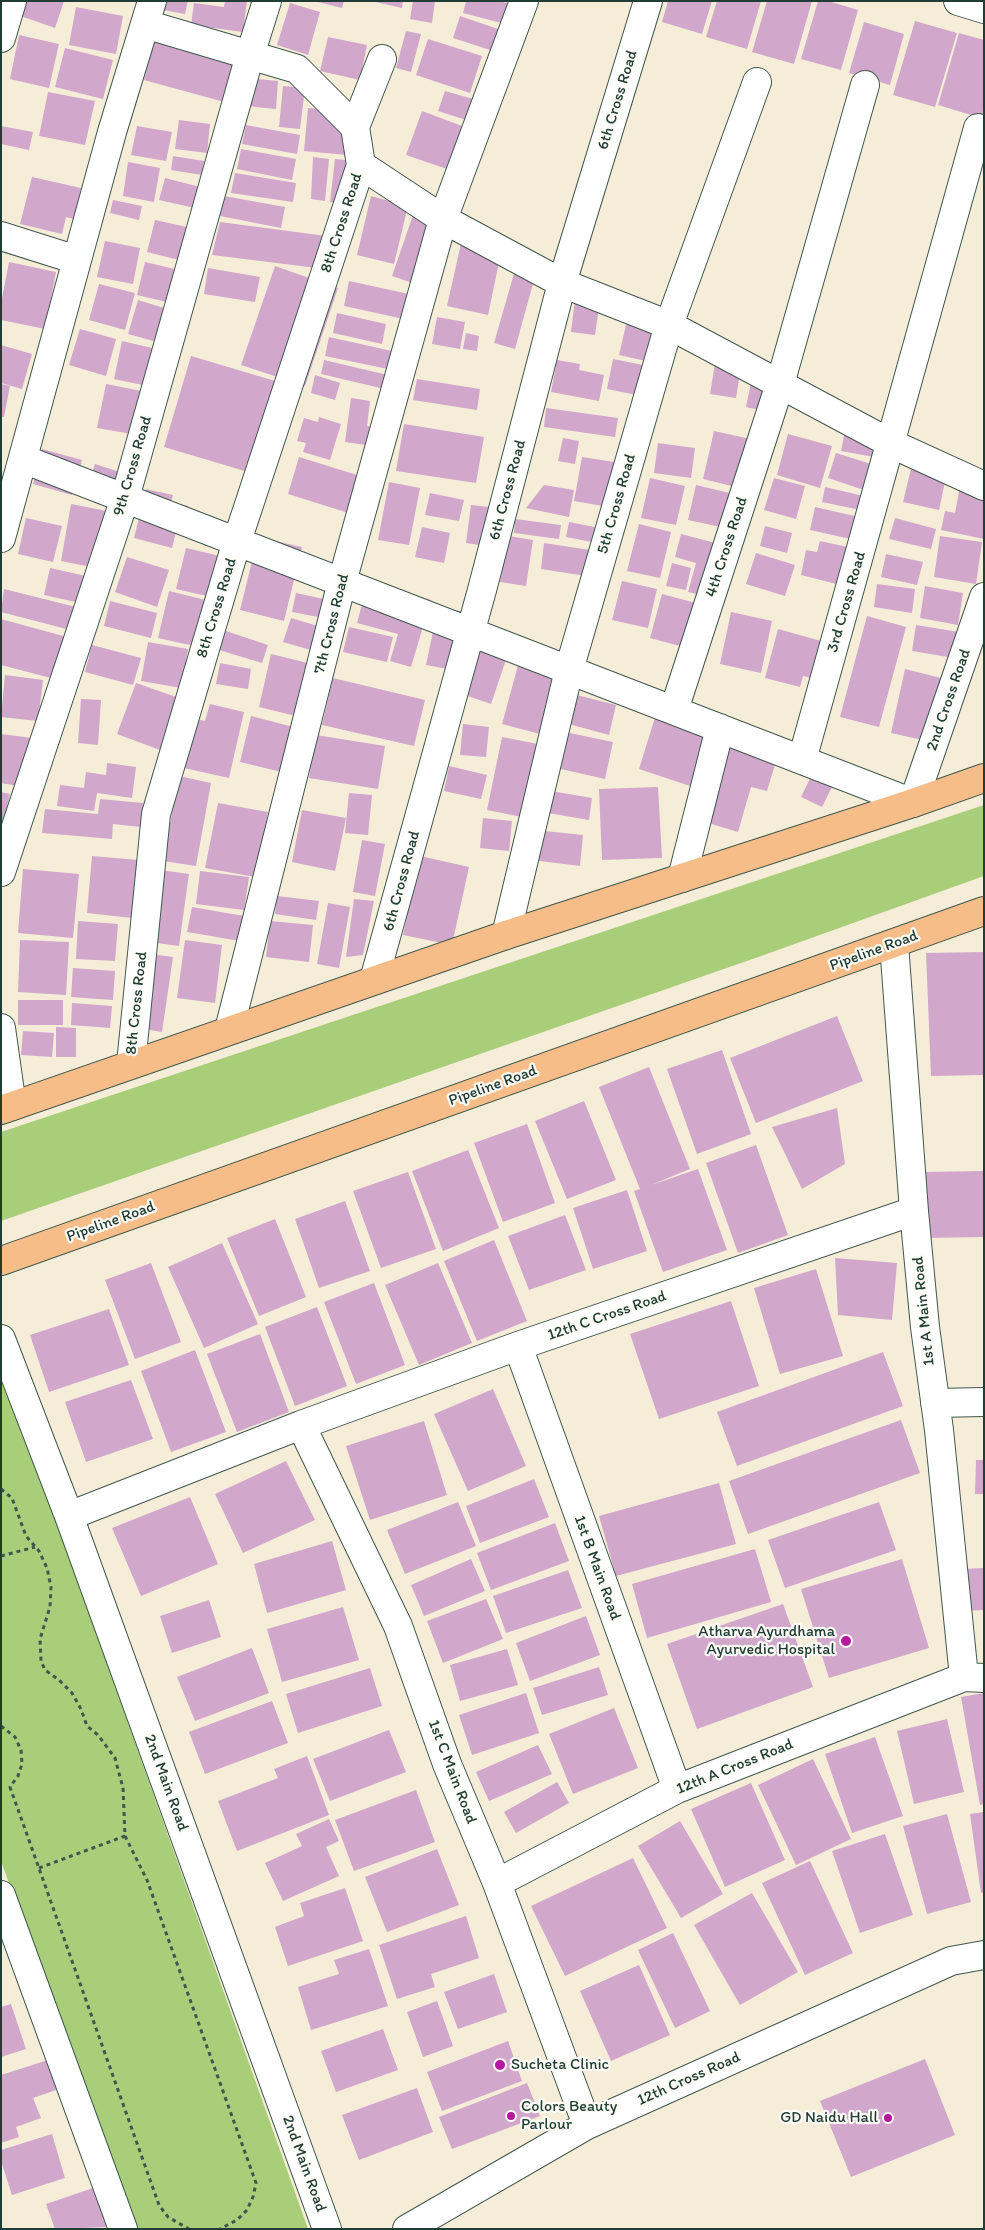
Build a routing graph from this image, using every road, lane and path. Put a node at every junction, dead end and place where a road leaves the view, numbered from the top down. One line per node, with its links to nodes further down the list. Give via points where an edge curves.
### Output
1 (12, 1): 8 (street)
2 (267, 1): 9 (street, 9th Cross Road)
3 (524, 1): 16 (street, 7th Cross Road)
4 (648, 1): 19 (street, 6th Cross Road)
5 (958, 1): 6 (street)
6 (984, 9)
7 (148, 12): 9 (street); 18 (street)
8 (1, 38)
9 (250, 55): 13 (street, via 296,69); 25 (street, 9th Cross Road)
10 (382, 59): 13 (street)
11 (757, 82): 20 (street, 5th Cross Road)
12 (865, 85): 21 (street, 4th Cross Road)
13 (355, 128): 15 (street)
14 (978, 128): 22 (street, 3rd Cross Road)
15 (361, 164): 16 (street); 27 (street, 8th Cross Road)
16 (443, 219): 19 (street); 28 (street, 7th Cross Road)
17 (1, 236): 18 (street)
18 (78, 260): 23 (street)
19 (562, 282): 20 (street); 41 (street, 6th Cross Road, via 482,590)
20 (669, 325): 21 (street); 30 (street, 5th Cross Road)
21 (780, 384): 22 (street); 31 (street, 4th Cross Road)
22 (892, 444): 24 (street); 33 (street, 3rd Cross Road)
23 (23, 459): 25 (street); 26 (street)
24 (984, 486)
25 (125, 498): 27 (street); 36 (street, 9th Cross Road)
26 (1, 538)
27 (237, 541): 28 (street); 44 (street, 8th Cross Road, via 156,814)
28 (342, 582): 30 (street); 43 (street, 7th Cross Road)
29 (984, 597): 35 (street, 2nd Cross Road)
30 (568, 670): 31 (street); 39 (street, 5th Cross Road)
31 (674, 710): 32 (street)
32 (720, 728): 33 (street); 37 (street)
33 (802, 760): 35 (street)
34 (984, 778): 35 (main road)
35 (913, 803): 37 (main road)
36 (1, 872)
37 (682, 878): 39 (main road)
38 (984, 911): 40 (main road, Pipeline Road)
39 (506, 935): 41 (main road)
40 (894, 944): 46 (street, 1st A Main Road); 47 (main road, Pipeline Road)
41 (374, 980): 43 (main road)
42 (1, 1028): 45 (street)
43 (229, 1030): 44 (main road)
44 (131, 1064): 45 (main road)
45 (6, 1108)
46 (914, 1211): 49 (street, 12th C Cross Road); 51 (street, 1st A Main Road)
47 (1, 1261)
48 (1, 1339): 54 (street, 2nd Main Road)
49 (518, 1346): 52 (street, 12th C Cross Road); 59 (street, 1st B Main Road)
50 (984, 1402): 51 (street)
51 (935, 1403): 57 (street, 1st A Main Road)
52 (301, 1425): 54 (street, 12th C Cross Road); 62 (street, 1st C Main Road, via 398,1626 447,1764)
53 (1, 1489): 55 (path, via 12,1498 26,1536)
54 (69, 1516): 69 (street, 2nd Main Road)
55 (36, 1547): 56 (path); 60 (path, via 48,1568 51,1587 50,1607 40,1639 41,1661 44,1670 72,1693 87,1726 115,1758 123,1788)
56 (1, 1556)
57 (974, 1678): 59 (street, 12th A Cross Road)
58 (1, 1726): 61 (path, via 15,1738 21,1750 22,1764 10,1787)
59 (677, 1790): 62 (street, 12th A Cross Road)
60 (124, 1836): 61 (path); 68 (path, via 147,1880 256,2183 247,2210)
61 (39, 1868): 67 (path, via 159,2205 168,2217)
62 (497, 1883): 65 (street, 1st C Main Road)
63 (1, 1894): 66 (street)
64 (984, 1954): 65 (street, 12th Cross Road, via 951,1961)
65 (587, 2125): 70 (street, 12th Cross Road)
66 (123, 2229)
67 (189, 2229)
68 (220, 2229)
69 (327, 2229)
70 (407, 2229)

